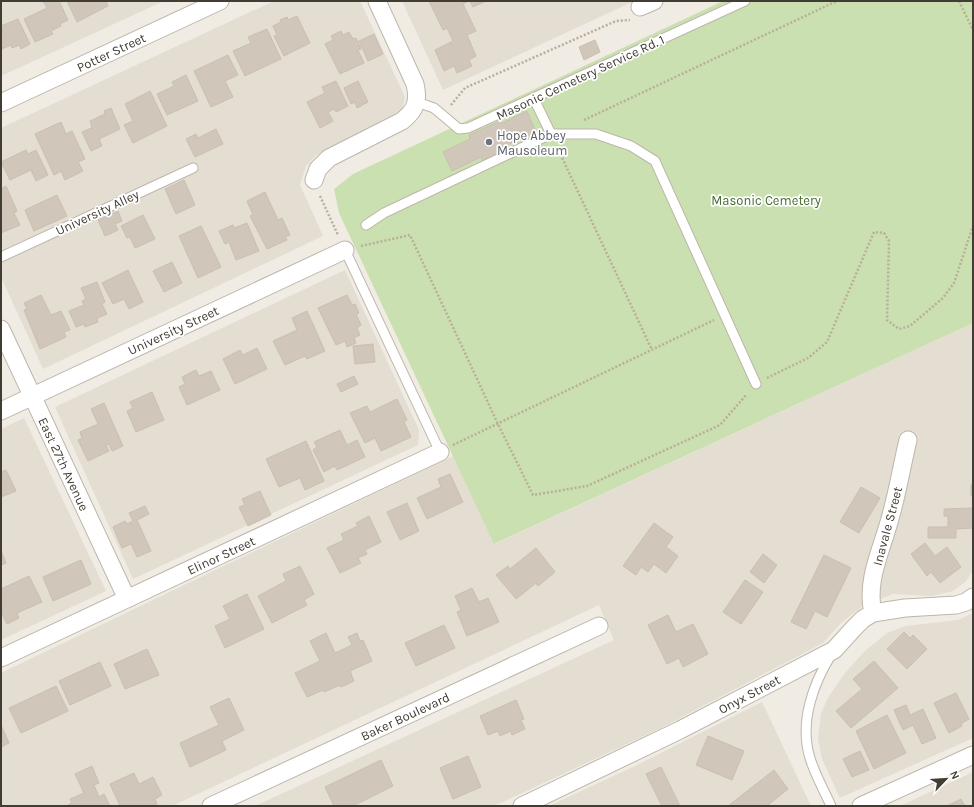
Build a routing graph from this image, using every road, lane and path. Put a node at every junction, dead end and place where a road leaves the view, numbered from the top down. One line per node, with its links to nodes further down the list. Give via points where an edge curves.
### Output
1 (220, 1): 10 (street, Potter Street)
2 (377, 1): 9 (street, via 415,84)
3 (746, 1): 8 (lane, Masonic Cemetery Service Rd. 1)
4 (837, 1): 13 (path, via 582,121)
5 (959, 1): 7 (path)
6 (642, 9): 11 (path, via 465,88)
7 (973, 30)
8 (534, 99): 11 (lane, Masonic Cemetery Service Rd. 1, via 468,128 459,129); 12 (lane)
9 (417, 102): 11 (lane, Masonic Cemetery Service Rd. 1, via 434,108); 15 (street, via 409,116 402,121 329,158 318,169)
10 (1, 103)
11 (443, 116)
12 (551, 134): 13 (lane); 16 (lane, via 384,213); 22 (path)
13 (574, 134): 20 (lane, via 596,134 631,146 655,161)
14 (193, 168): 19 (lane, University Alley)
15 (314, 180): 18 (path)
16 (366, 225)
17 (973, 226): 23 (path, via 954,283 943,298 910,326 899,329 887,320 889,242 884,233 874,232 827,342 808,358)
18 (345, 250): 24 (street, University Street); 26 (path, via 410,235); 28 (lane)
19 (1, 256)
20 (724, 315): 22 (path); 23 (lane)
21 (1, 329): 24 (street, East 27th Avenue)
22 (652, 350): 26 (path)
23 (756, 384): 26 (path, via 720,425 587,486 533,495)
24 (32, 396): 25 (street, University Street); 30 (street, East 27th Avenue)
25 (1, 411)
26 (498, 424): 28 (path)
27 (908, 440): 31 (street, Inavale Street, via 874,574 870,602)
28 (440, 452): 30 (street, Elinor Street)
29 (973, 597): 31 (street, Onyx Street, via 956,605)
30 (127, 599): 34 (street, Elinor Street)
31 (873, 613): 33 (street, Onyx Street, via 854,628)
32 (599, 626): 36 (street, Baker Boulevard)
33 (834, 650): 37 (street, Onyx Street, via 680,730); 38 (lane, via 816,684 809,709 807,730 807,744 814,771)
34 (1, 658)
35 (973, 755): 39 (street)
36 (211, 806)
37 (522, 806)
38 (831, 806)
39 (861, 806)

